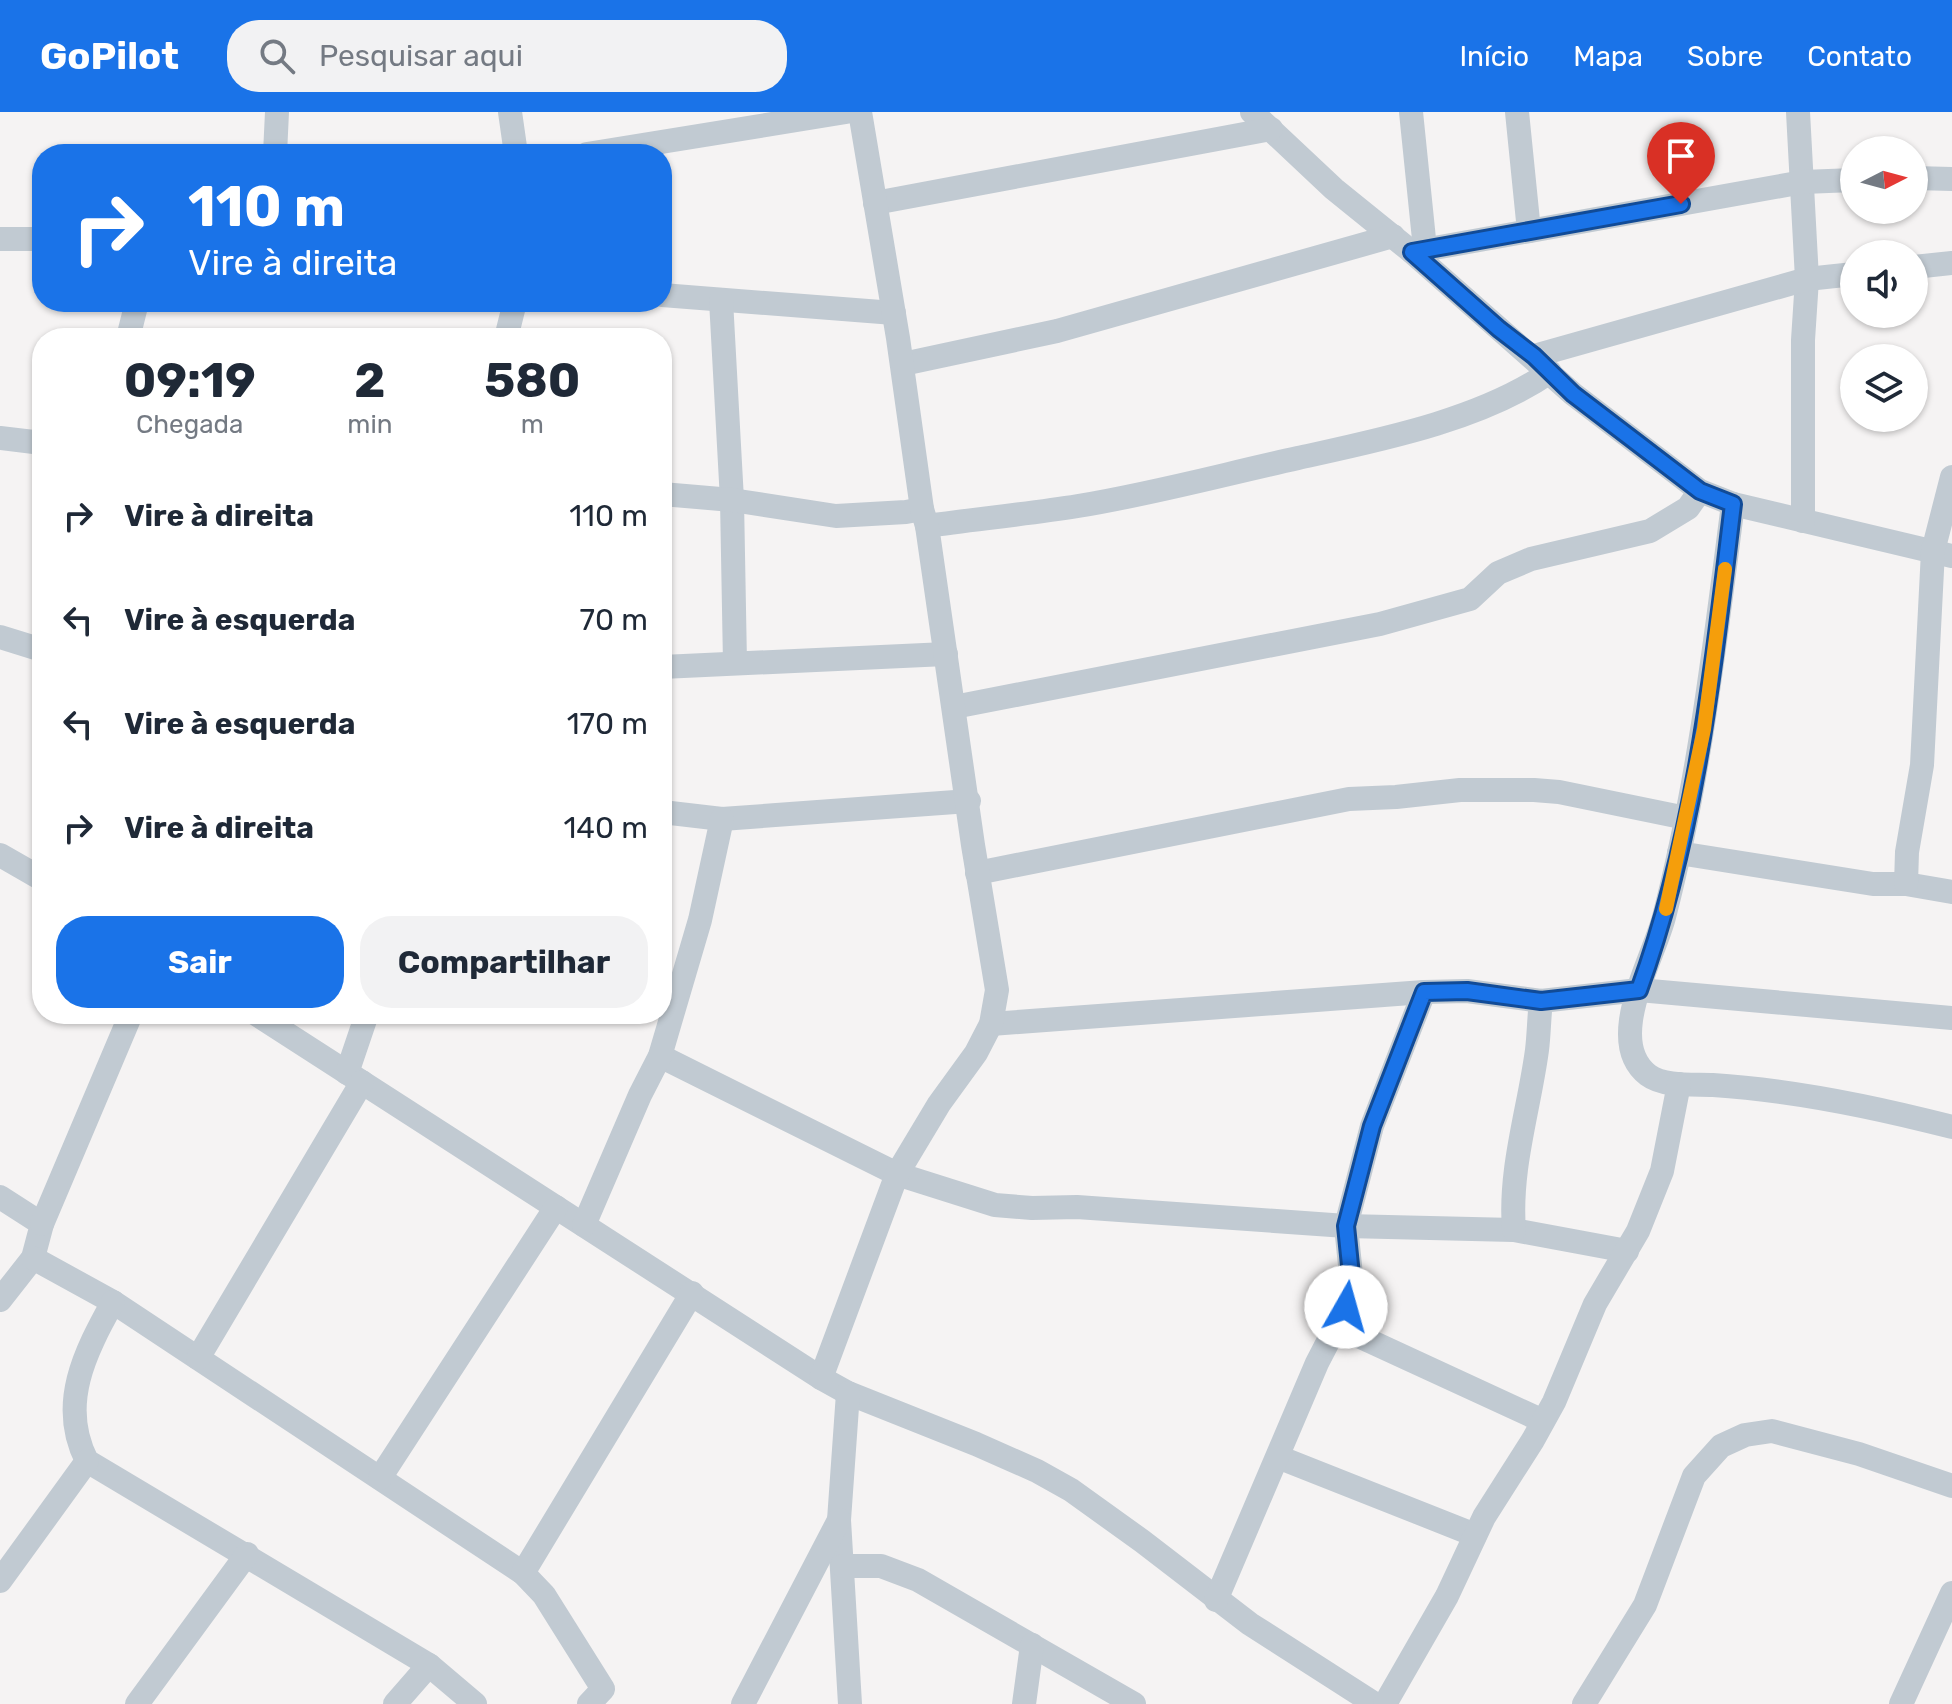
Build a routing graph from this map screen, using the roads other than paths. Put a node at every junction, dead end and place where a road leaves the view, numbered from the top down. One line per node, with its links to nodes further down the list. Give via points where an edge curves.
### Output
1 (277, 112): 9 (street)
2 (510, 112): 10 (street)
3 (846, 112): 11 (street)
4 (860, 112): 16 (street)
5 (1411, 112): 21 (street)
6 (1517, 112): 17 (street)
7 (1798, 112): 15 (street)
8 (1260, 118): 16 (street); 18 (street)
9 (275, 144)
10 (515, 144)
11 (649, 144)
12 (1928, 178): 13 (street)
13 (1952, 179)
14 (1840, 181): 15 (street)
15 (1803, 182): 17 (street); 25 (street)
16 (875, 203): 28 (street)
17 (1529, 231): 21 (street)
18 (1393, 236): 21 (street); 29 (street, via 1057,331)
19 (0, 239): 20 (street)
20 (32, 239)
21 (1419, 250): 30 (street)
22 (1952, 263): 23 (street)
23 (1928, 266)
24 (1840, 275): 25 (street)
25 (1807, 279): 30 (street); 39 (street)
26 (672, 296): 27 (street)
27 (721, 300): 28 (street); 36 (street)
28 (894, 313): 29 (street)
29 (903, 364): 38 (street)
30 (1542, 364): 34 (street); 38 (street, via 1531,385 1437,423 1376,440 1080,505)
31 (0, 438): 32 (street)
32 (32, 442)
33 (1952, 477): 40 (street)
34 (1700, 491): 37 (street); 46 (street, via 1688,508 1650,531 1531,559 1498,573 1470,599 1380,624)
35 (672, 495): 36 (street)
36 (732, 500): 38 (street, via 836,516 906,512); 44 (street)
37 (1733, 504): 39 (street); 49 (street, via 1704,729)
38 (924, 517): 43 (street)
39 (1803, 521): 40 (street)
40 (1943, 554): 55 (street)
41 (0, 637): 42 (street)
42 (32, 647)
43 (946, 654): 44 (street); 46 (street)
44 (735, 663): 45 (street)
45 (672, 666)
46 (954, 707): 47 (street)
47 (969, 801): 50 (street); 54 (street)
48 (672, 813): 50 (street)
49 (1686, 818): 51 (street); 54 (street, via 1547,791 1460,790 1349,799)
50 (722, 819): 60 (street)
51 (1679, 853): 55 (street, via 1873,884); 57 (street)
52 (0, 855): 53 (street)
53 (32, 873)
54 (977, 873): 66 (street, via 997,990)
55 (1906, 884): 56 (street)
56 (1952, 892)
57 (1639, 990): 59 (street); 61 (street); 69 (street, via 1629,1030 1633,1059 1650,1077)
58 (1424, 992): 59 (street, via 1467,991); 66 (street); 76 (street, via 1372,1126)
59 (1541, 1001): 77 (street, via 1521,1131)
60 (672, 1015)
61 (1952, 1018)
62 (127, 1024): 74 (street)
63 (272, 1024): 68 (street)
64 (365, 1024): 68 (street)
65 (669, 1024): 67 (street)
66 (991, 1024): 71 (street)
67 (660, 1056): 71 (street); 75 (street)
68 (355, 1077): 73 (street); 84 (street)
69 (1679, 1084): 70 (street, via 1772,1092); 78 (street, via 1662,1171)
70 (1952, 1127)
71 (897, 1174): 76 (street, via 995,1205); 85 (street)
72 (0, 1197): 74 (street)
73 (556, 1207): 75 (street); 90 (street)
74 (42, 1224): 79 (street)
75 (584, 1225): 80 (street)
76 (1346, 1226): 77 (street); 83 (street, via 1351,1275)
77 (1514, 1230): 78 (street)
78 (1627, 1251): 87 (street, via 1595,1304)
79 (33, 1258): 81 (street); 82 (street)
80 (692, 1293): 85 (street); 96 (street)
81 (0, 1300)
82 (113, 1302): 84 (street); 89 (street, via 89,1344 79,1377 77,1441)
83 (1337, 1326): 87 (street); 88 (street)
84 (198, 1358): 90 (street)
85 (821, 1378): 86 (street)
86 (848, 1393): 92 (street); 99 (street, via 1071,1490)
87 (1543, 1421): 93 (street)
88 (1278, 1457): 93 (street); 99 (street)
89 (87, 1461): 94 (street); 97 (street)
90 (380, 1478): 96 (street)
91 (1952, 1486): 112 (street, via 1772,1431 1721,1446 1694,1476 1645,1605)
92 (839, 1520): 95 (street); 106 (street)
93 (1475, 1535): 111 (street)
94 (247, 1554): 101 (street); 103 (street)
95 (843, 1566): 100 (street, via 894,1569); 107 (street)
96 (523, 1573): 102 (street, via 544,1595)
97 (0, 1581)
98 (1952, 1593): 113 (street)
99 (1216, 1600): 110 (street)
100 (1032, 1645): 108 (street); 109 (street)
101 (429, 1665): 104 (street); 105 (street)
102 (604, 1699)
103 (137, 1704)
104 (395, 1704)
105 (475, 1704)
106 (743, 1704)
107 (850, 1704)
108 (1024, 1704)
109 (1134, 1704)
110 (1375, 1704)
111 (1385, 1704)
112 (1584, 1704)
113 (1901, 1704)

